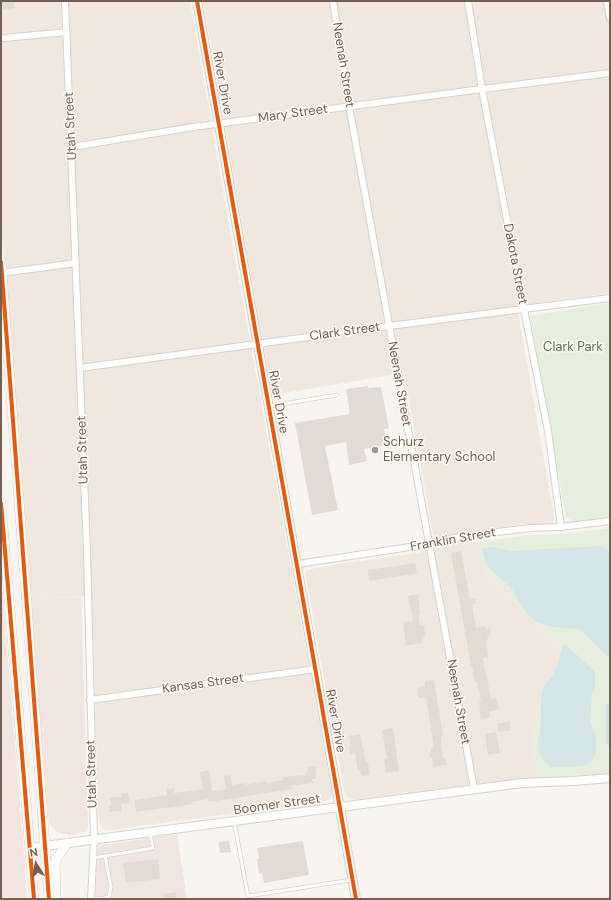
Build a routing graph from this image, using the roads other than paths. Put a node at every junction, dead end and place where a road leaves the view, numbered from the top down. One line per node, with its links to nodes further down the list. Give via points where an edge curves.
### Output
1 (65, 1): 7 (street, Utah Street)
2 (198, 1): 12 (street, River Drive)
3 (333, 1): 11 (street, Neenah Street)
4 (468, 1): 10 (street, Dakota Street)
5 (607, 1): 6 (street)
6 (610, 18)
7 (67, 32): 8 (street); 13 (street, Utah Street)
8 (4, 38)
9 (610, 73): 10 (street, Mary Street)
10 (482, 88): 11 (street, Mary Street); 18 (street, Dakota Street)
11 (349, 106): 12 (street, Mary Street); 19 (street, Neenah Street)
12 (220, 124): 13 (street, Mary Street); 20 (street, River Drive)
13 (72, 147): 15 (street, Utah Street)
14 (1, 262): 16 (main road)
15 (76, 263): 16 (street); 21 (street, Utah Street)
16 (2, 273): 38 (main road)
17 (610, 298): 18 (street, Clark Street)
18 (524, 310): 19 (street, Clark Street); 26 (street, Dakota Street, via 548,431)
19 (389, 326): 20 (street, Clark Street); 27 (street, Neenah Street)
20 (257, 344): 21 (street, Clark Street); 23 (street, River Drive)
21 (80, 368): 30 (street, Utah Street)
22 (337, 395): 23 (lane)
23 (268, 407): 28 (street, River Drive)
24 (1, 503): 39 (main road)
25 (610, 521): 26 (street, Franklin Street)
26 (562, 527): 27 (street, Franklin Street, via 465,536)
27 (429, 544): 28 (street, Franklin Street); 32 (street, Neenah Street)
28 (298, 564): 29 (street, River Drive)
29 (316, 669): 30 (street, Kansas Street); 33 (street, River Drive)
30 (90, 700): 36 (street, Utah Street)
31 (610, 778): 32 (street, Boomer Street, via 522,783)
32 (474, 789): 33 (street, Boomer Street)
33 (340, 807): 34 (street, Boomer Street); 42 (street, River Drive)
34 (234, 821): 35 (street, Boomer Street); 42 (lane, via 248,896)
35 (150, 832): 36 (street, Boomer Street); 40 (lane, via 153,848)
36 (94, 840): 37 (street, Boomer Street); 41 (street, Utah Street)
37 (66, 843): 38 (street, Boomer Street); 46 (main road, via 55,863)
38 (45, 845): 39 (street, Boomer Street); 45 (main road)
39 (30, 848): 44 (main road)
40 (105, 856): 41 (lane); 43 (lane, via 111,887 109,896)
41 (93, 858): 43 (street, Utah Street)
42 (352, 880): 47 (street, River Drive)
43 (91, 898)
44 (34, 899)
45 (49, 899)
46 (56, 899)
47 (356, 899)

